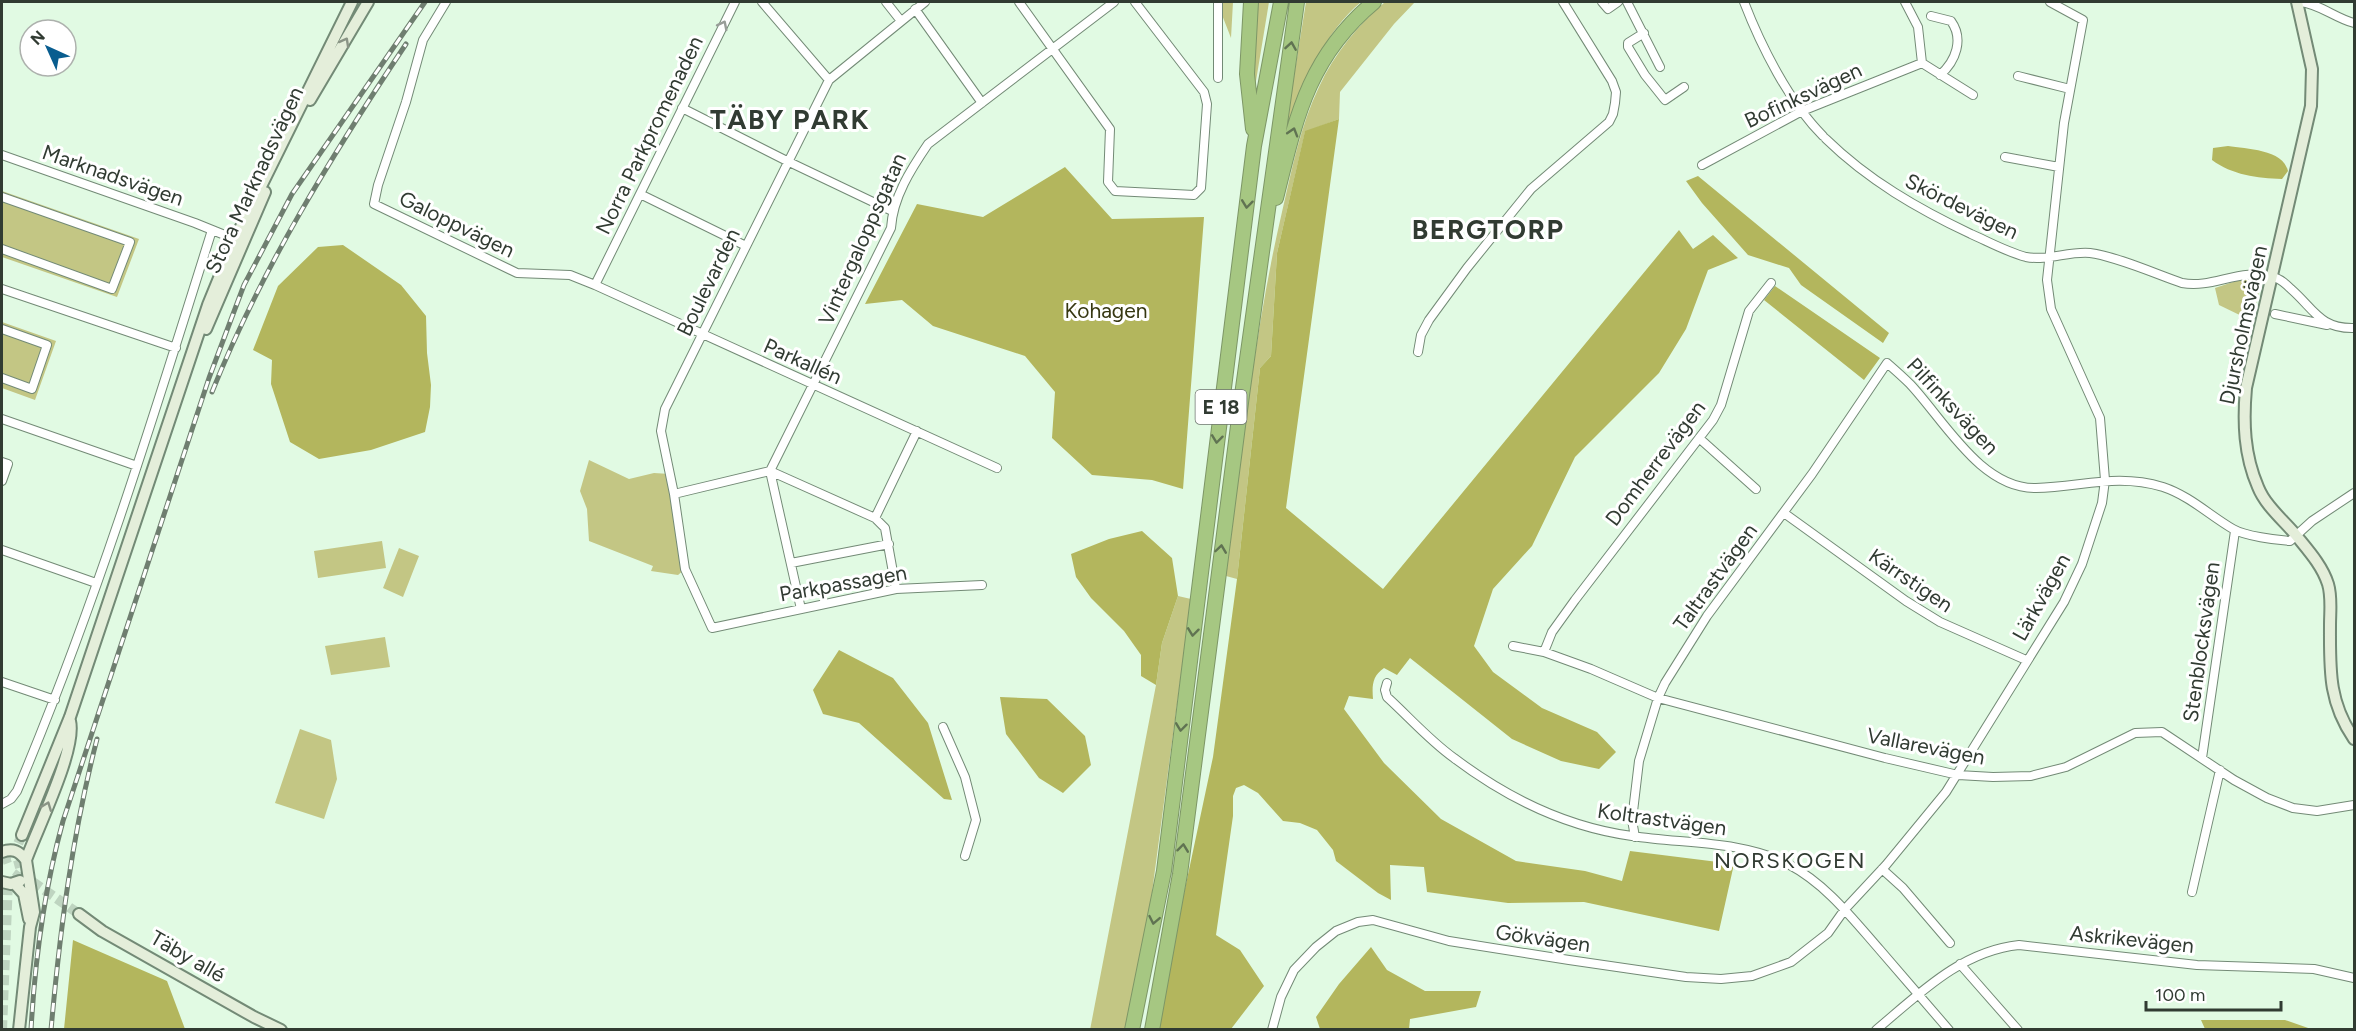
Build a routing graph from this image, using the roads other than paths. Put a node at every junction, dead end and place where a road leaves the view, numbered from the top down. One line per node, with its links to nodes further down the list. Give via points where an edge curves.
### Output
1 (352, 2): 52 (street, Stora Marknadsvägen)
2 (368, 2): 52 (street, Stora Marknadsvägen, one-way to 2, via 306,107)
3 (446, 2): 58 (street, Galoppvägen, via 423,40 374,204 517,273 570,275)
4 (735, 2): 40 (street, Norra Parkpromenaden, one-way to 4)
5 (762, 2): 35 (street)
6 (886, 2): 26 (street)
7 (925, 2): 24 (street, Boulevarden)
8 (1018, 2): 29 (street)
9 (1114, 2): 29 (street, Vintergaloppsgatan)
10 (1135, 2): 29 (street, via 1204,92 1207,104 1201,188 1194,195 1115,191 1108,182 1110,129)
11 (1218, 2): 34 (street)
12 (1251, 2): 42 (highway, via 1247,74)
13 (1281, 2): 42 (highway, E 18)
14 (1297, 2): 70 (highway, E 18, one-way to 14)
15 (1374, 2): 70 (highway, one-way to 15, via 1275,199 1308,87 1331,45)
16 (1563, 2): 66 (street, via 1612,81 1616,92 1613,114 1609,122 1531,189 1492,235 1429,320)
17 (1602, 2): 18 (street, via 1608,9)
18 (1618, 2)
19 (1627, 2): 28 (street)
20 (1744, 2): 41 (street, Skördevägen)
21 (1905, 2): 30 (street, via 1918,27)
22 (2050, 2): 37 (street, Lärkvägen, via 2083,20)
23 (2299, 2): 27 (street, via 2317,5); 56 (street, Djursholmsvägen, via 2312,69 2311,106)
24 (915, 9): 26 (street, Boulevarden); 39 (street)
25 (1931, 16): 32 (street, via 1951,21 1957,37 1954,58)
26 (901, 21): 35 (street, Boulevarden)
27 (2355, 23)
28 (1644, 33): 31 (street); 36 (street, via 1628,43 1628,47 1645,75 1665,100)
29 (1052, 48): 39 (street, Vintergaloppsgatan)
30 (1922, 63): 32 (street); 41 (street, Bofinksvägen)
31 (1660, 67)
32 (1940, 75): 38 (street)
33 (2018, 76): 37 (street)
34 (1218, 78)
35 (829, 80): 45 (street, Boulevarden)
36 (1684, 87)
37 (2070, 89): 47 (street, Lärkvägen)
38 (1973, 95)
39 (982, 103): 50 (street, Vintergaloppsgatan, via 928,144)
40 (682, 108): 45 (street); 48 (street, Norra Parkpromenaden)
41 (1802, 111): 46 (street, Bofinksvägen); 55 (street, Skördevägen, via 1859,170 1936,218 2026,257)
42 (1254, 146): 129 (highway, E 18, one-way to 129, via 1164,871)
43 (2, 155): 51 (street, Marknadsvägen)
44 (2005, 157): 47 (street)
45 (787, 161): 50 (street); 53 (street, Boulevarden)
46 (1702, 165)
47 (2058, 167): 55 (street, Lärkvägen)
48 (640, 194): 53 (street); 58 (street, Norra Parkpromenaden)
49 (2, 197): 54 (street, via 130,242 112,289)
50 (892, 211): 69 (street, Vintergaloppsgatan, via 891,228)
51 (212, 230): 52 (street, Marknadsvägen); 65 (street)
52 (239, 242): 102 (street, Stora Marknadsvägen, via 185,379)
53 (746, 246): 64 (street, Boulevarden)
54 (2, 249)
55 (2050, 256): 56 (street, Skördevägen, via 2093,253 2194,285 2236,275); 78 (street, Lärkvägen, via 2047,280 2051,309 2100,418)
56 (2272, 277): 61 (street, via 2279,278); 86 (street, Djursholmsvägen, via 2246,388 2245,442 2258,488)
57 (1770, 283): 73 (street, Domherrevägen, via 1749,311 1721,405)
58 (596, 285): 64 (street, Parkallén)
59 (2, 289): 65 (street)
60 (2275, 314): 61 (street)
61 (2332, 326): 62 (street)
62 (2355, 328)
63 (2, 329): 68 (street, via 47,345 32,389)
64 (702, 334): 69 (street, Parkallén); 82 (street, Boulevarden, via 662,419)
65 (176, 348): 75 (street)
66 (1418, 352)
67 (1887, 363): 78 (street, Pilfinksvägen, via 1961,444 2001,480 2038,488); 83 (street, Taltrastvägen)
68 (2, 378)
69 (814, 385): 72 (street, Parkallén); 77 (street, Vintergaloppsgatan)
70 (1242, 395): 130 (highway, E 18, one-way to 70, via 1180,874)
71 (2, 419): 75 (street)
72 (917, 431): 76 (street, Parkallén); 84 (street)
73 (1699, 438): 80 (street); 96 (street, Domherrevägen, via 1575,600 1552,632)
74 (2, 462): 79 (street, via 8,464)
75 (137, 466): 90 (street)
76 (997, 468)
77 (770, 471): 82 (street); 84 (street); 89 (street)
78 (2105, 480): 85 (street, Pilfinksvägen, via 2144,483 2176,492); 97 (street, Lärkvägen, via 2097,521 2071,588)
79 (2, 481)
80 (1756, 489)
81 (2355, 493): 86 (street, via 2312,520)
82 (674, 494): 94 (street, Boulevarden, via 685,569)
83 (1784, 513): 97 (street, Kärrstigen, via 1922,611 1966,636); 100 (street, Taltrastvägen, via 1707,616)
84 (875, 518): 87 (street, via 885,528)
85 (2235, 531): 86 (street, Pilfinksvägen, via 2290,541); 105 (street, Stenblocksvägen)
86 (2297, 537): 104 (street, Djursholmsvägen, via 2316,560 2329,586 2333,692 2342,720)
87 (889, 544): 89 (street); 92 (street)
88 (2, 549): 90 (street)
89 (791, 563): 93 (street)
90 (96, 583): 101 (street)
91 (982, 585): 92 (street, Parkpassagen)
92 (896, 589): 93 (street, Parkpassagen)
93 (801, 609): 94 (street, Parkpassagen)
94 (712, 627)
95 (1513, 646): 96 (street, Vallarevägen)
96 (1544, 652): 100 (street, Vallarevägen)
97 (2026, 660): 107 (street, Lärkvägen)
98 (2, 682): 101 (street)
99 (1387, 683): 111 (street, Koltrastvägen, via 1387,696 1453,758 1511,796 1557,818)
100 (1658, 698): 107 (street, Vallarevägen); 111 (street, Taltrastvägen, via 1635,780)
101 (56, 700): 108 (street, via 17,791)
102 (70, 717): 110 (street, Stora Marknadsvägen); 112 (street, Stora Marknadsvägen, via 59,729); 114 (street, Stora Marknadsvägen, one-way to 102, via 71,738)
103 (943, 727): 113 (street, via 965,777 976,820)
104 (2355, 739)
105 (2202, 758): 106 (street, Vallarevägen); 107 (street, Vallarevägen, via 2162,732 2135,733 2066,767 2031,776)
106 (2220, 770): 109 (street, Vallarevägen, via 2267,798 2293,808 2317,811); 118 (street)
107 (1958, 774): 115 (street, Lärkvägen)
108 (2, 804)
109 (2355, 806)
110 (22, 835)
111 (1635, 837): 119 (street, Koltrastvägen, via 1736,847 1772,857 1821,886)
112 (5, 850): 114 (street, via 21,853)
113 (965, 856)
114 (27, 864): 117 (street, via 22,880); 121 (street, via 34,912)
115 (1882, 869): 119 (street, Lärkvägen); 122 (street)
116 (2, 882): 117 (street)
117 (15, 884): 121 (street, via 24,894)
118 (2192, 892)
119 (1845, 909): 125 (street, Koltrastvägen); 131 (street, Gökvägen, via 1828,933 1791,962 1752,976 1721,979 1483,947 1373,920 1358,922 1336,931 1294,970)
120 (79, 914): 128 (street, Täby allé, via 102,931)
121 (30, 927): 127 (street)
122 (1950, 943)
123 (1960, 964): 124 (street, Askrikevägen, via 1983,952 2019,945 2197,965 2314,969); 125 (street, Askrikevägen); 133 (street)
124 (2355, 978)
125 (1918, 994): 126 (street, Askrikevägen); 132 (street, Koltrastvägen)
126 (1882, 1028)
127 (19, 1029)
128 (281, 1029)
129 (1132, 1029)
130 (1152, 1029)
131 (1272, 1029)
132 (1949, 1029)
133 (2018, 1029)

